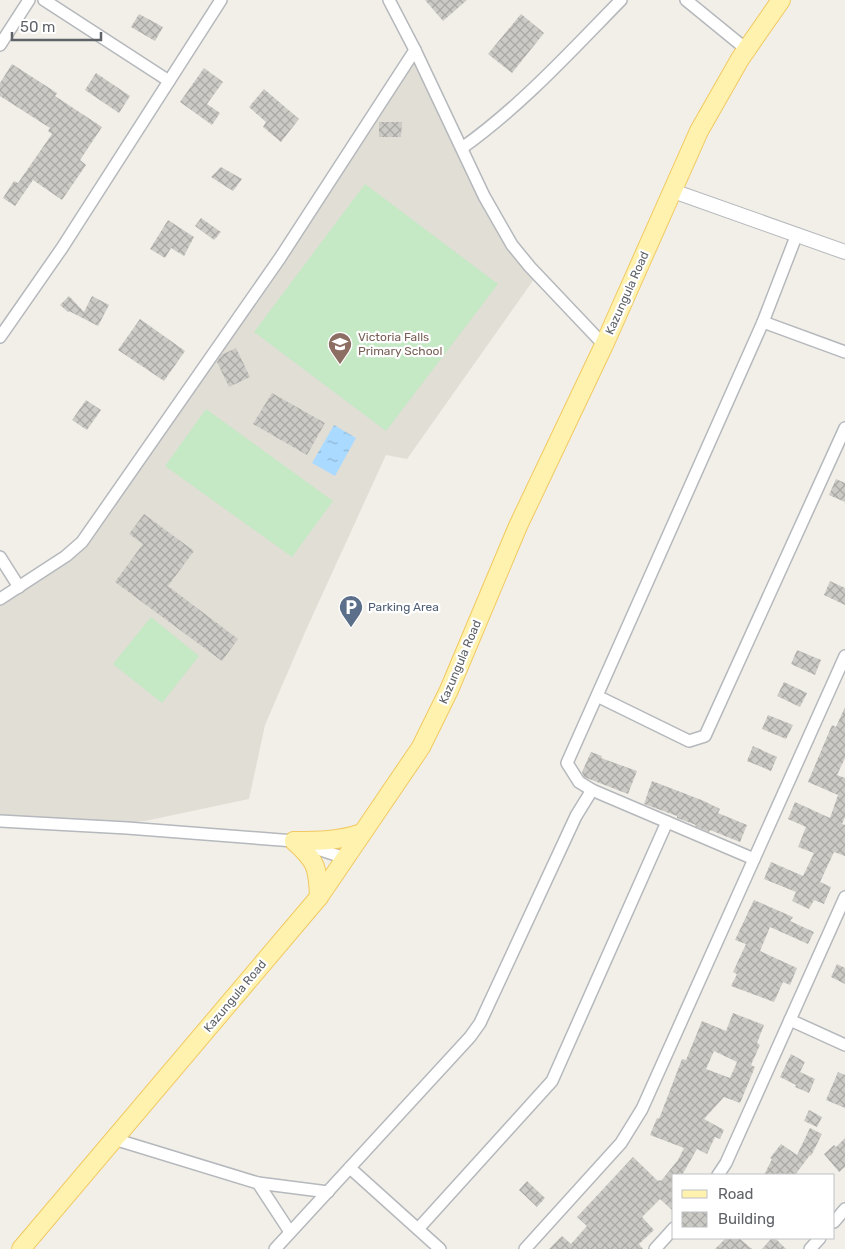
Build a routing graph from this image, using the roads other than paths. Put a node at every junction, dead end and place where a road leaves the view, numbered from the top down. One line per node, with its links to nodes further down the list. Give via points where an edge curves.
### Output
1 (29, 0): 8 (street)
2 (44, 0): 11 (street)
3 (221, 0): 11 (street)
4 (389, 0): 10 (street)
5 (621, 0): 12 (street, via 519,103)
6 (686, 0): 9 (street)
7 (781, 0): 9 (main road, Kazungula Road)
8 (0, 45)
9 (746, 49): 13 (main road, Kazungula Road, via 699,131)
10 (414, 50): 12 (street); 22 (street, via 280,258 82,542)
11 (169, 81): 17 (street, via 62,248)
12 (462, 148): 18 (street, via 512,245)
13 (673, 191): 14 (street); 18 (main road, Kazungula Road)
14 (797, 234): 15 (street); 16 (street)
15 (845, 252)
16 (763, 322): 19 (street); 25 (street)
17 (0, 337)
18 (604, 345): 29 (main road, Kazungula Road, via 518,526 449,690 421,747)
19 (845, 352)
20 (845, 428): 25 (street, via 705,736 689,741)
21 (0, 557): 22 (street)
22 (19, 587): 23 (street)
23 (0, 598)
24 (845, 656): 32 (street)
25 (597, 696): 26 (street, via 567,763 579,782)
26 (592, 790): 28 (street); 38 (street, via 576,816 480,1023)
27 (0, 821): 30 (street)
28 (667, 822): 32 (street); 44 (street, via 552,1081)
29 (362, 833): 30 (main road, via 327,841); 31 (main road, Kazungula Road)
30 (294, 841): 31 (street); 33 (main road, via 314,862)
31 (346, 858): 33 (main road, Kazungula Road)
32 (754, 859): 51 (street, via 642,1109 621,1143)
33 (318, 898): 37 (main road, Kazungula Road)
34 (845, 898): 35 (street)
35 (790, 1020): 36 (street); 39 (street)
36 (845, 1045)
37 (114, 1139): 40 (street); 49 (main road, Kazungula Road)
38 (350, 1168): 41 (street); 44 (street)
39 (719, 1174)
40 (258, 1183): 41 (street); 46 (street)
41 (328, 1192): 46 (street)
42 (845, 1209): 43 (street)
43 (835, 1221)
44 (418, 1229): 50 (street)
45 (672, 1230): 52 (street)
46 (290, 1232): 48 (street)
47 (819, 1239): 53 (street)
48 (282, 1246)
49 (21, 1249)
50 (440, 1249)
51 (525, 1249)
52 (656, 1249)
53 (810, 1249)

